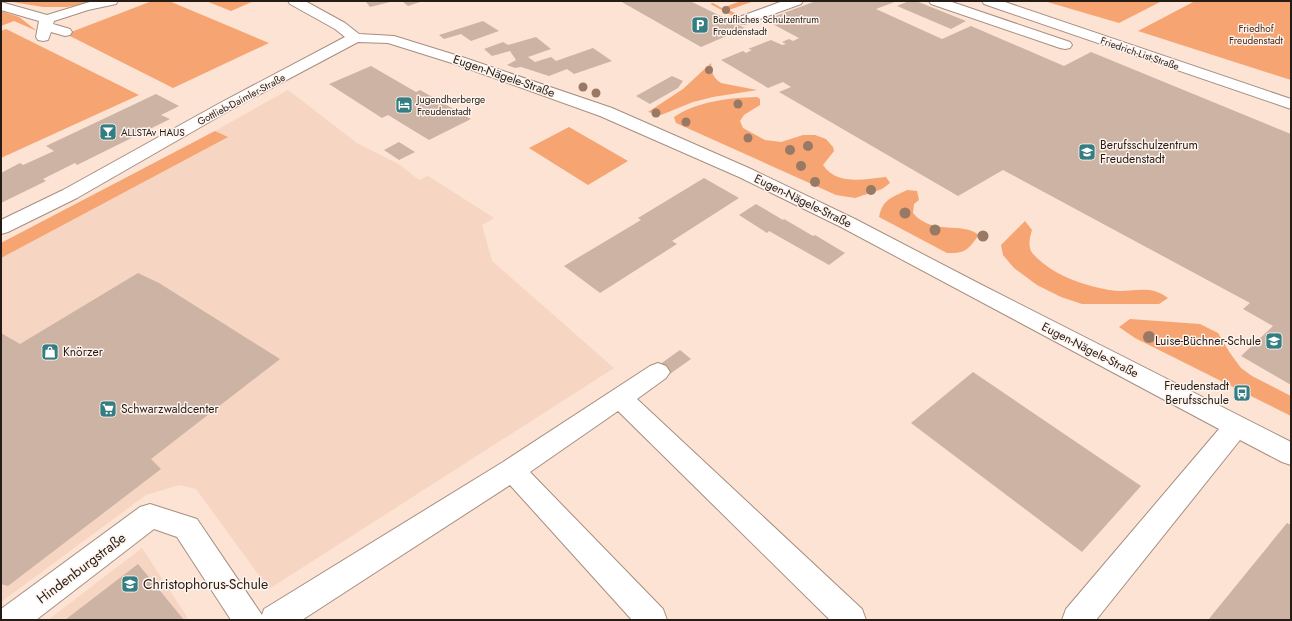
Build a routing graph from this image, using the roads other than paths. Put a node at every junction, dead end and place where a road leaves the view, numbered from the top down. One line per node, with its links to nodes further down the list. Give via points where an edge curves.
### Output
1 (111, 1): 8 (street, via 84,7)
2 (295, 1): 10 (street, via 340,26)
3 (796, 1): 7 (street)
4 (936, 1): 11 (street)
5 (989, 1): 12 (street, Friedrich-List-Straße)
6 (1, 6): 8 (street)
7 (744, 20)
8 (45, 27): 9 (street)
9 (66, 32)
10 (355, 38): 13 (street, Gottlieb-Daimler-Straße, via 226,106 70,194); 16 (street, Eugen-Nägele-Straße, via 389,40 460,61 606,112 745,173 848,223 972,290)
11 (1065, 45)
12 (1291, 104)
13 (1, 228)
14 (658, 372): 15 (street)
15 (620, 398): 18 (street); 23 (street)
16 (1237, 425): 17 (street, Eugen-Nägele-Straße); 24 (street)
17 (1291, 454)
18 (512, 470): 21 (street); 22 (street)
19 (12, 620): 20 (street, Hindenburgstraße, via 150,516 187,528)
20 (249, 620)
21 (275, 620)
22 (652, 620)
23 (851, 620)
24 (1077, 620)

